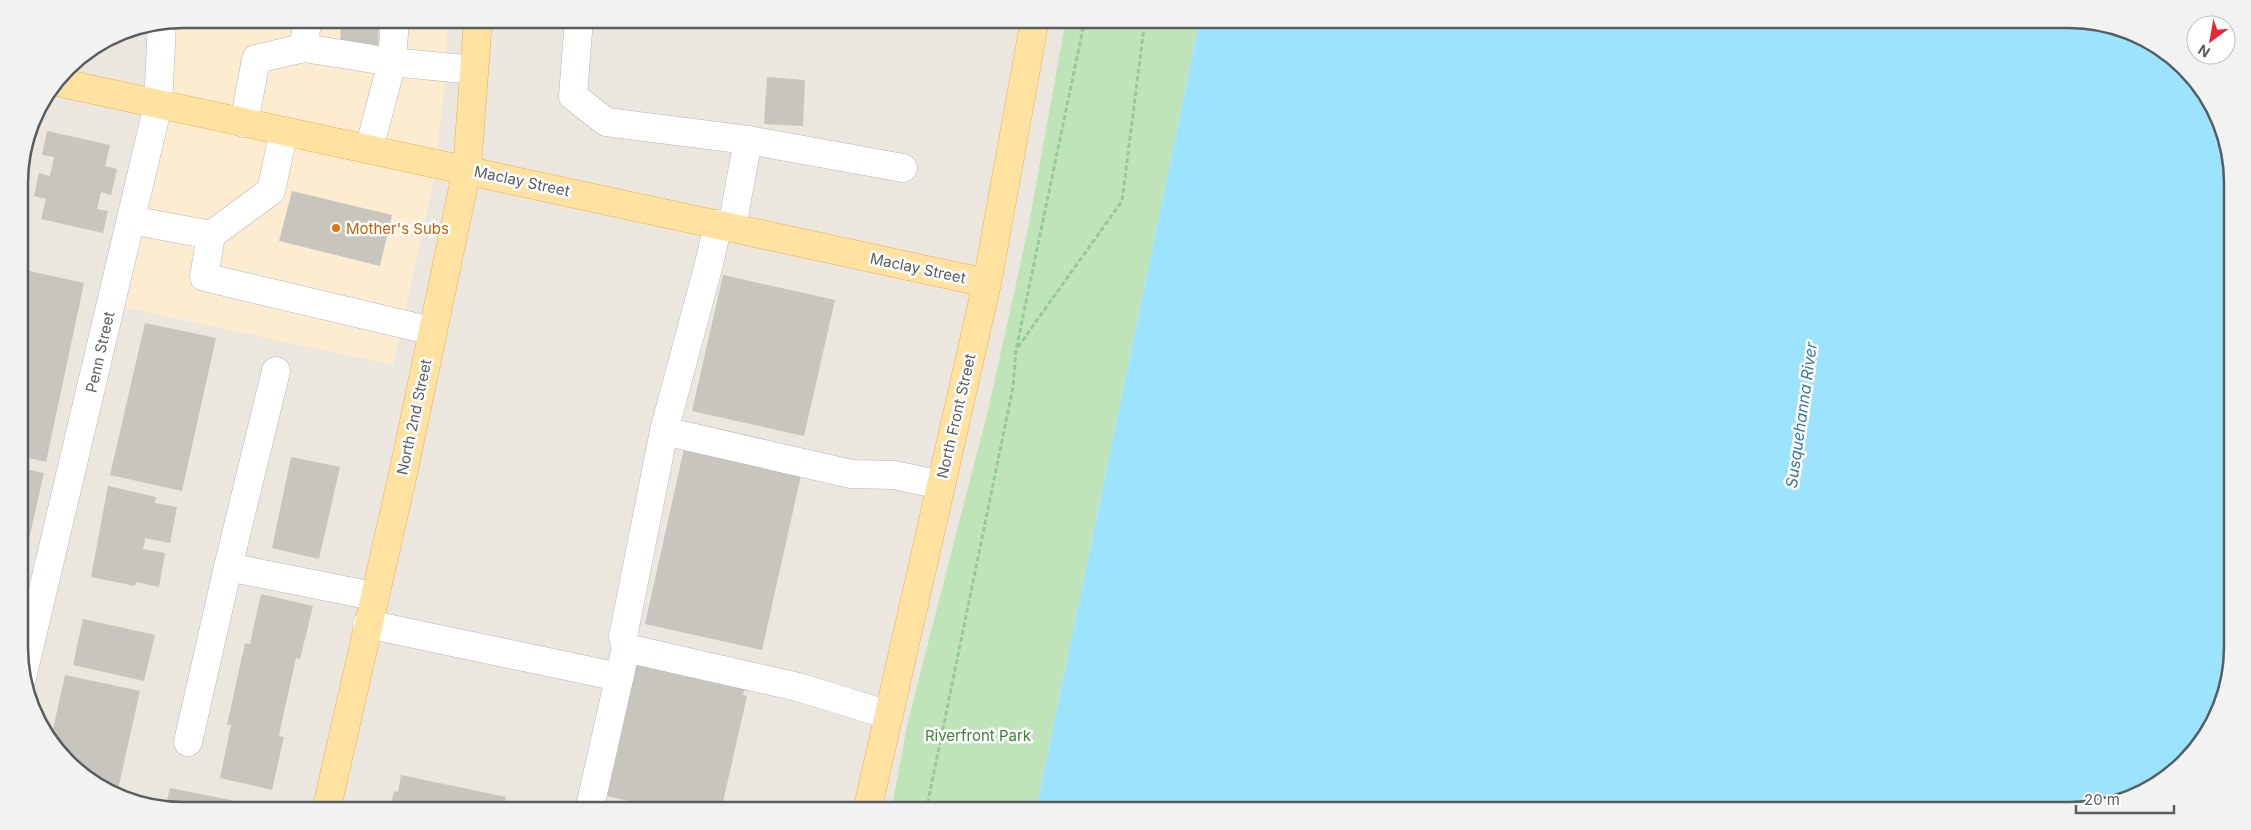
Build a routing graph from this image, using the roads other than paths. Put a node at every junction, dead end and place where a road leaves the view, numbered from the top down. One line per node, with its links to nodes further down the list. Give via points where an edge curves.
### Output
1 (306, 28): 7 (street)
2 (394, 28): 8 (street)
3 (477, 28): 9 (main road, North 2nd Street)
4 (578, 28): 14 (street, via 574,96 606,122)
5 (1033, 28): 21 (main road, North Front Street)
6 (162, 29): 11 (street, Penn Street)
7 (304, 48): 8 (street); 12 (street, via 256,59)
8 (392, 62): 9 (street); 15 (street)
9 (474, 70): 17 (main road, North 2nd Street)
10 (63, 83): 11 (main road, Maclay Street)
11 (158, 105): 12 (main road, Maclay Street); 18 (street, Penn Street)
12 (244, 123): 13 (main road, Maclay Street)
13 (284, 132): 15 (main road, Maclay Street); 20 (street, via 271,191)
14 (748, 140): 16 (street); 19 (street)
15 (369, 149): 17 (main road, Maclay Street)
16 (903, 168)
17 (467, 169): 19 (main road, Maclay Street); 22 (main road, North 2nd Street)
18 (131, 220): 20 (street); 30 (street, Penn Street)
19 (725, 226): 21 (main road, Maclay Street); 24 (street, via 709,264)
20 (210, 235): 22 (street, via 204,277)
21 (987, 283): 25 (main road, North Front Street)
22 (432, 331): 27 (main road, North 2nd Street, via 403,474)
23 (276, 371): 26 (street)
24 (664, 431): 25 (street, via 851,474 894,475); 29 (street, via 623,637)
25 (941, 485): 32 (main road, North Front Street)
26 (228, 566): 27 (street); 33 (street)
27 (373, 596): 28 (main road, North 2nd Street)
28 (367, 624): 31 (street); 34 (main road, North 2nd Street)
29 (626, 648): 31 (street); 32 (street, via 798,687)
30 (28, 653)
31 (619, 677): 35 (street)
32 (888, 715): 36 (main road, North Front Street)
33 (188, 742)
34 (328, 802)
35 (591, 802)
36 (869, 802)

